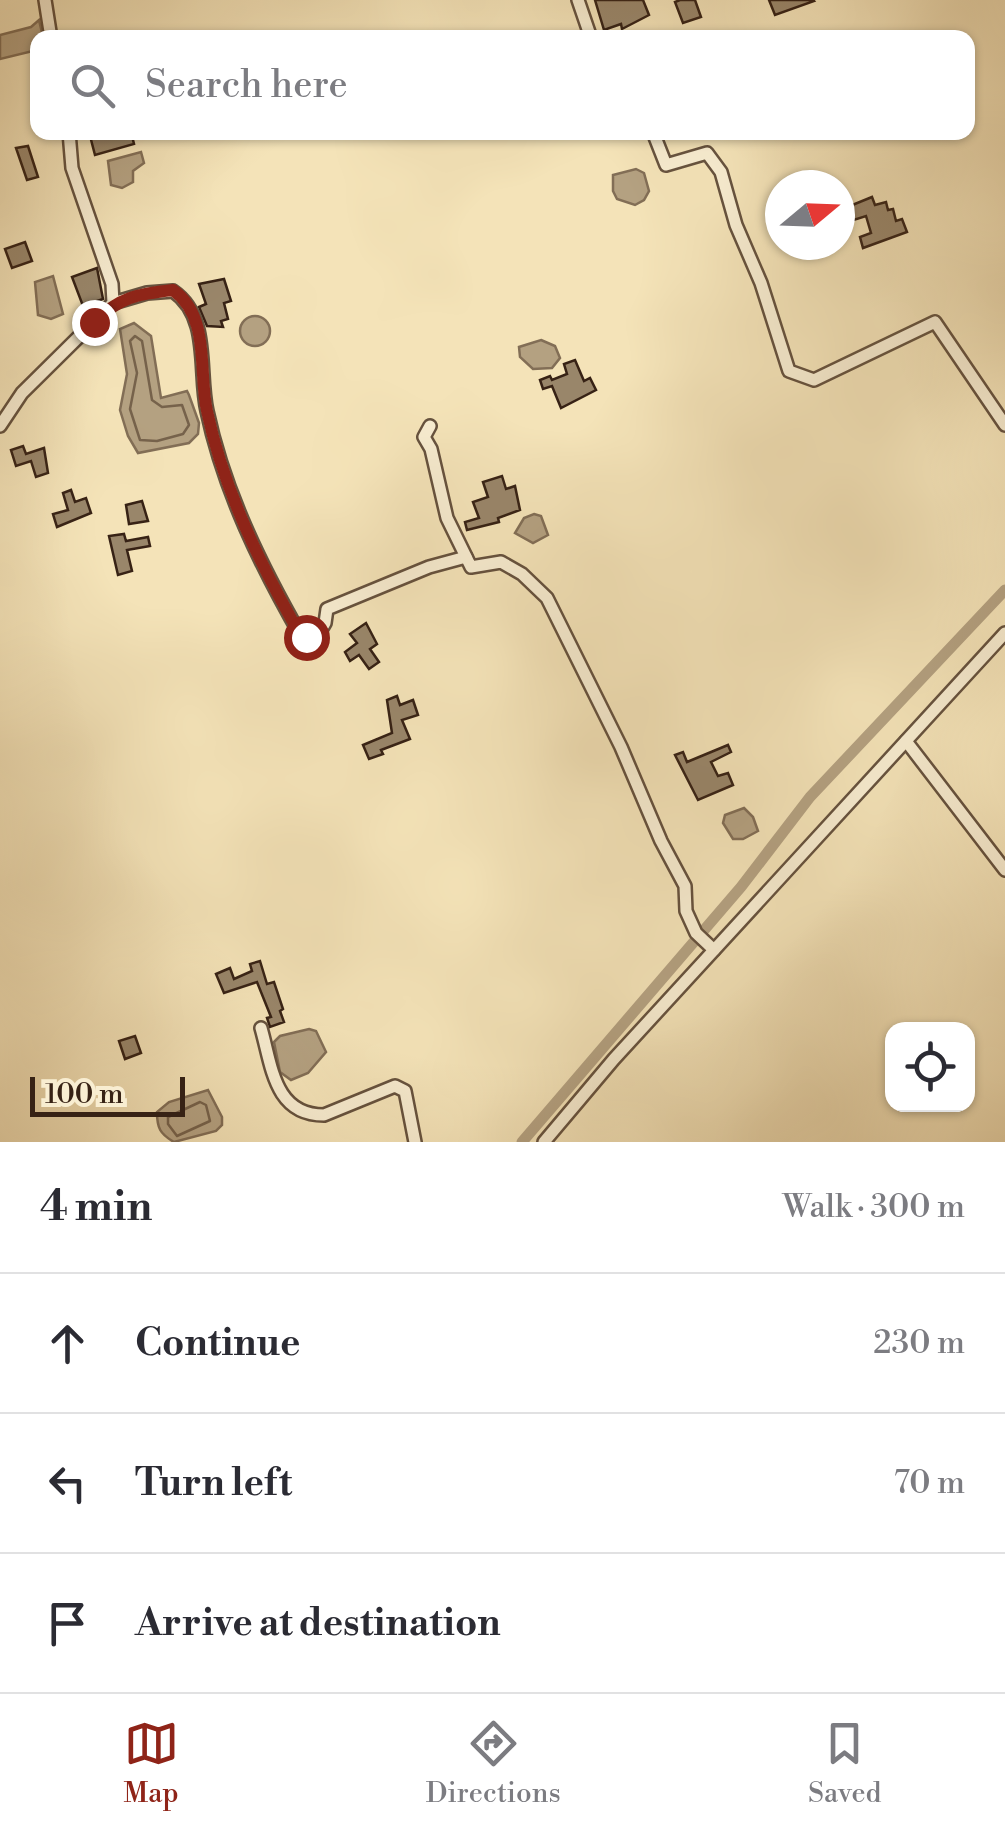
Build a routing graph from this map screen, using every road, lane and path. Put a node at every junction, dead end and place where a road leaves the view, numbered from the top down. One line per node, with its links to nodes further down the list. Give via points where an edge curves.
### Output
1 (45, 0): 3 (street)
2 (578, 0): 4 (street)
3 (50, 30)
4 (589, 30)
5 (70, 140): 7 (street)
6 (655, 140): 8 (street, via 666,165 707,153 721,172 789,371 814,380 935,322)
7 (113, 304): 9 (street, via 31,384); 11 (street, via 173,290 188,304 222,464 248,537 301,636 318,634 327,608)
8 (1005, 425)
9 (0, 426)
10 (430, 426): 11 (street, via 424,437 447,518)
11 (466, 557): 16 (street, via 470,567 500,562 547,598 685,886 696,933)
12 (1005, 632): 13 (street)
13 (906, 741): 14 (street); 16 (street)
14 (1000, 856): 15 (street)
15 (1005, 870)
16 (712, 949): 19 (street)
17 (261, 1028): 18 (street, via 280,1094 293,1107 324,1115 395,1086 404,1091)
18 (415, 1142)
19 (544, 1142)

